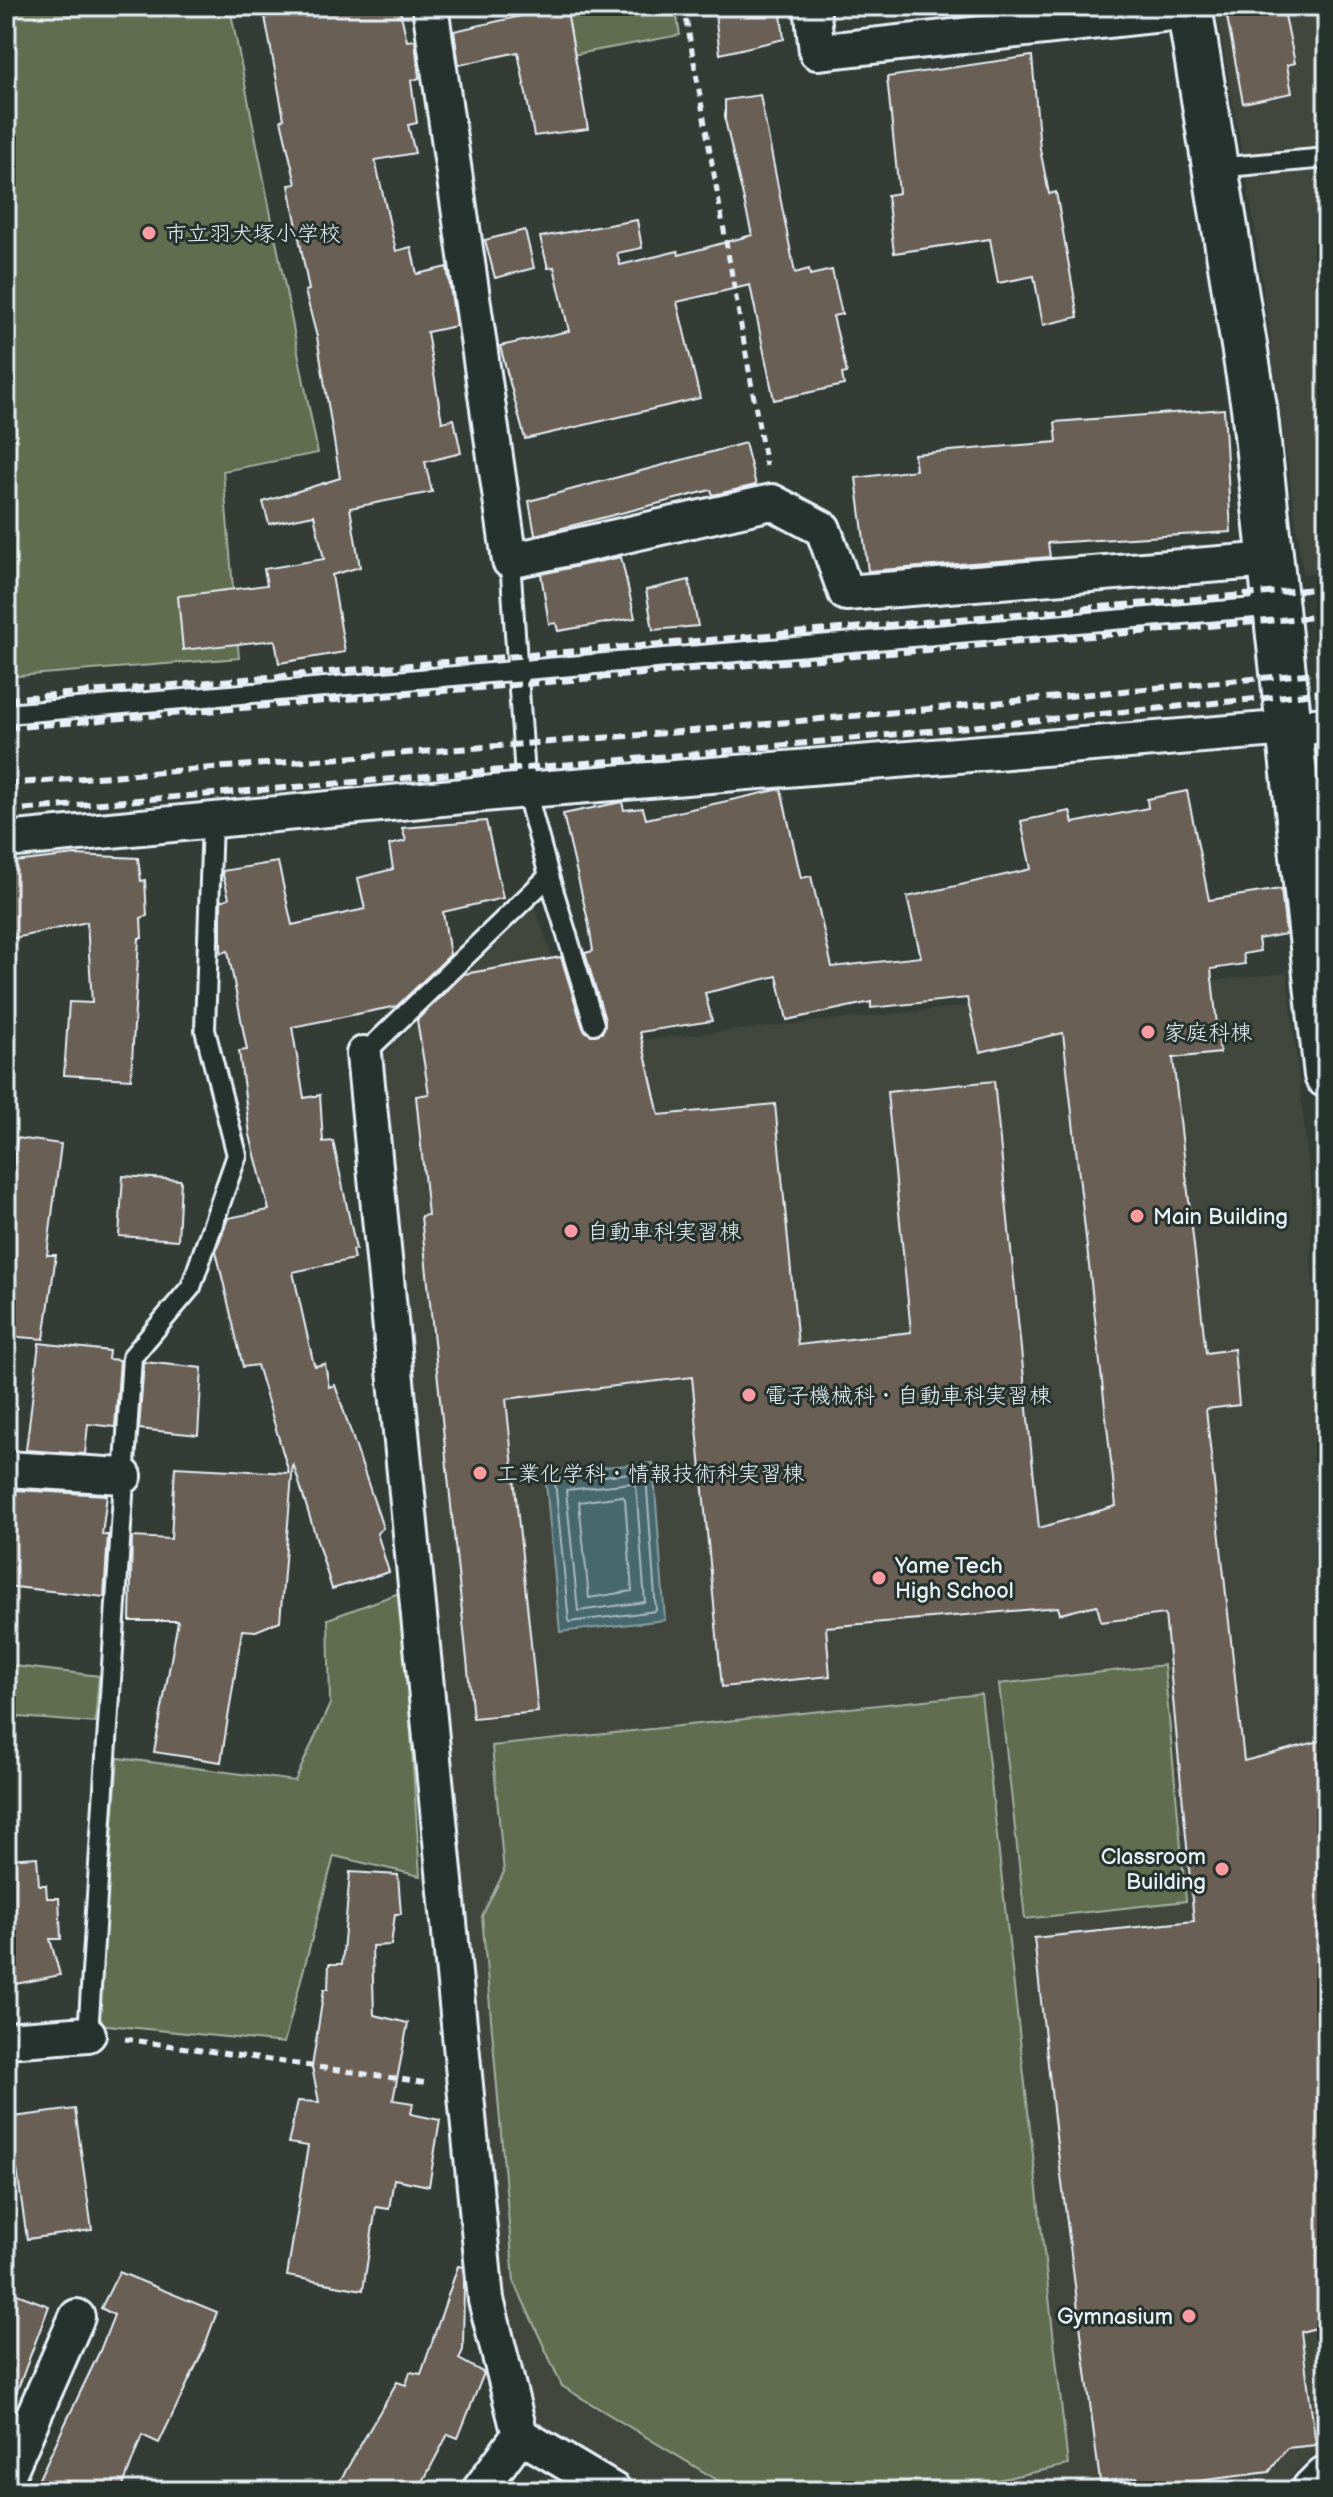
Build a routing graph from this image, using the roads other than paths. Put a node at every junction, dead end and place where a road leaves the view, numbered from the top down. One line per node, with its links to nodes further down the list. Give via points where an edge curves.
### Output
1 (430, 6): 7 (street)
2 (812, 6): 3 (street, via 817,52)
3 (1189, 8): 5 (street)
4 (1327, 158): 5 (lane)
5 (1215, 168): 6 (street, via 1254,407)
6 (1272, 560): 7 (street, via 846,593 823,529 772,502); 8 (street)
7 (510, 561): 9 (lane)
8 (1278, 606): 9 (lane); 11 (street)
9 (518, 671): 10 (lane); 12 (lane)
10 (6, 714)
11 (1309, 727): 12 (street); 18 (street)
12 (526, 790): 13 (street); 15 (lane)
13 (212, 820): 14 (street); 20 (lane, via 205,1030 237,1155 191,1287 132,1357)
14 (6, 840)
15 (549, 876): 16 (lane); 17 (lane)
16 (594, 1024)
17 (364, 1054): 24 (street, via 486,2300)
18 (1327, 1075)
19 (6, 1469): 20 (street)
20 (124, 1476): 21 (lane)
21 (88, 2034): 22 (street)
22 (6, 2040)
23 (77, 2317): 26 (street)
24 (520, 2435): 27 (street); 28 (street)
25 (1327, 2478): 29 (street)
26 (11, 2479)
27 (479, 2491)
28 (614, 2491)
29 (1314, 2491)

